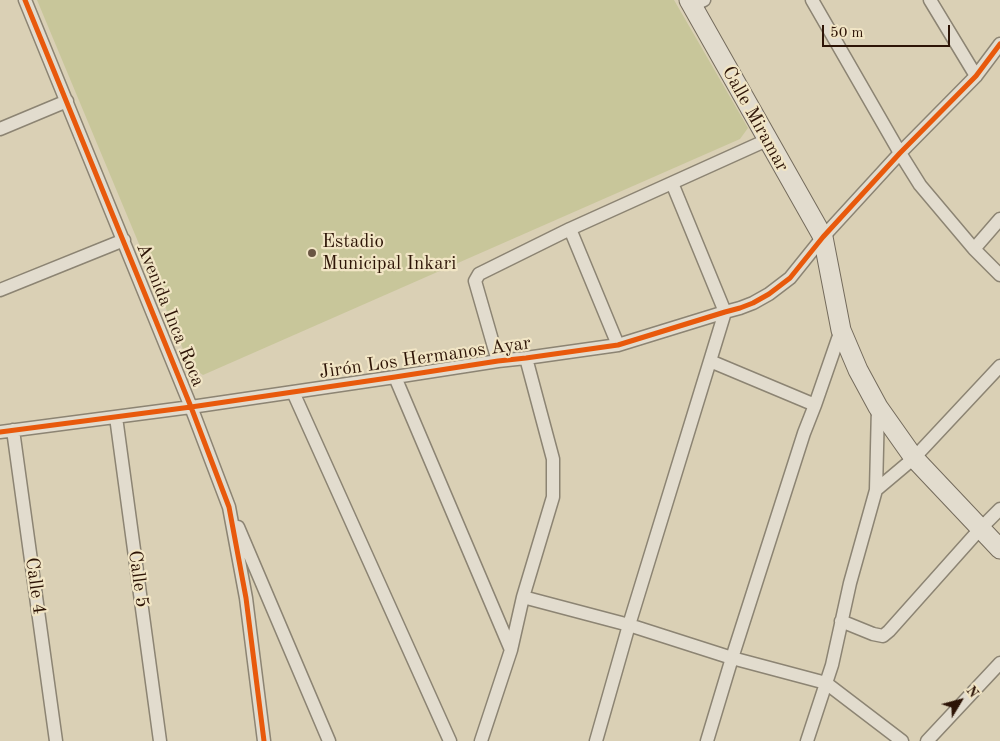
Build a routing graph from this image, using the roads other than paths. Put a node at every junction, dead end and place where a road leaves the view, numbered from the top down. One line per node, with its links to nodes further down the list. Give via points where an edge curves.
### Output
1 (25, 0): 7 (street, Avenida Inca Roca)
2 (812, 0): 10 (street)
3 (930, 0): 6 (street)
4 (695, 2): 9 (street, Calle Miramar)
5 (1000, 44): 6 (street, Jirón Los Hermanos Ayar)
6 (976, 76): 10 (street, Jirón Los Hermanos Ayar)
7 (67, 101): 8 (street); 15 (street, Avenida Inca Roca)
8 (0, 129)
9 (767, 140): 11 (street); 14 (street, Calle Miramar)
10 (900, 153): 14 (street, Jirón Los Hermanos Ayar); 16 (street, via 920,185)
11 (672, 183): 13 (street); 19 (street)
12 (1000, 219): 16 (street)
13 (570, 229): 21 (street); 23 (street, via 480,274 475,281)
14 (823, 237): 19 (street, Jirón Los Hermanos Ayar, via 790,278 753,303); 20 (street, Calle Miramar)
15 (124, 240): 18 (street); 29 (street, Avenida Inca Roca)
16 (974, 249): 17 (street)
17 (1000, 275)
18 (0, 290)
19 (725, 312): 21 (street, Jirón Los Hermanos Ayar); 24 (street)
20 (841, 330): 28 (street); 30 (street, Calle Miramar)
21 (618, 345): 22 (street, Jirón Los Hermanos Ayar)
22 (526, 358): 23 (street, Jirón Los Hermanos Ayar); 40 (street, via 553,459 553,497)
23 (498, 361): 26 (street, Jirón Los Hermanos Ayar)
24 (710, 361): 28 (street); 42 (street)
25 (1000, 366): 34 (street)
26 (395, 377): 27 (street, Jirón Los Hermanos Ayar); 43 (street)
27 (293, 392): 29 (street, Jirón Los Hermanos Ayar); 51 (street)
28 (815, 405): 44 (street)
29 (191, 407): 31 (street, Jirón Los Hermanos Ayar); 36 (street, Avenida Inca Roca)
30 (878, 407): 34 (street, Calle Miramar); 35 (street)
31 (116, 417): 32 (street, Jirón Los Hermanos Ayar); 48 (street, Calle 5)
32 (13, 430): 33 (street, Jirón Los Hermanos Ayar); 47 (street, Calle 4)
33 (0, 432)
34 (914, 458): 35 (street); 38 (street, Calle Miramar)
35 (876, 490): 41 (street)
36 (229, 507): 49 (street, Avenida Inca Roca, via 246,598); 50 (street)
37 (1000, 509): 38 (street)
38 (980, 529): 39 (street, Calle Miramar); 41 (street, via 889,632 882,636 873,634)
39 (1000, 548)
40 (523, 597): 42 (street); 43 (street)
41 (841, 621): 46 (street)
42 (628, 625): 44 (street); 53 (street)
43 (511, 650): 52 (street)
44 (732, 658): 46 (street); 54 (street)
45 (1000, 663): 57 (street)
46 (826, 683): 55 (street); 56 (street)
47 (56, 741)
48 (160, 741)
49 (264, 741)
50 (330, 741)
51 (450, 741)
52 (481, 741)
53 (596, 741)
54 (707, 741)
55 (807, 741)
56 (902, 741)
57 (927, 741)

